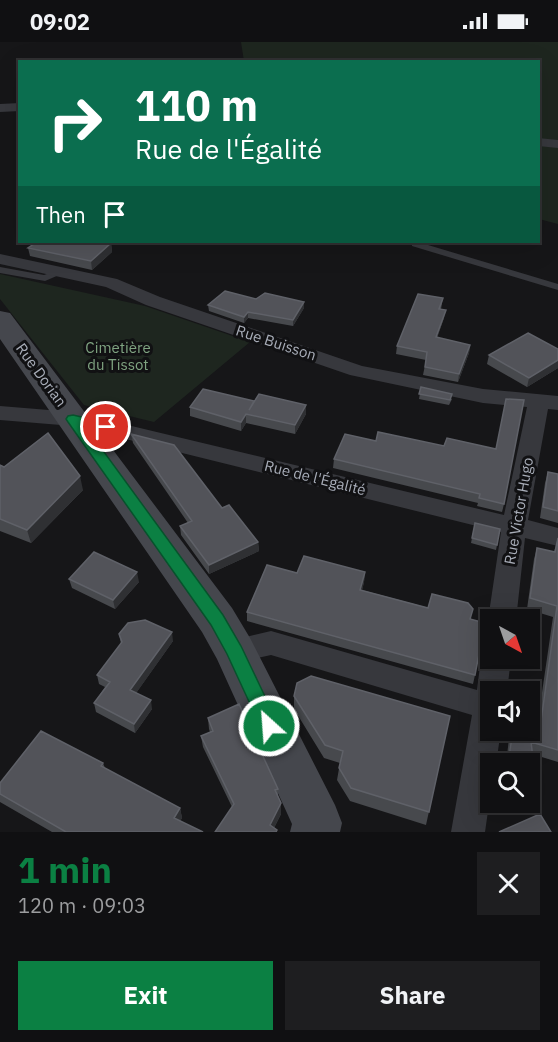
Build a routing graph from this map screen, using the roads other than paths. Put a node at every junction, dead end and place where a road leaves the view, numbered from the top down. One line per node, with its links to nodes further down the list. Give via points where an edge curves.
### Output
1 (18, 107): 2 (street)
2 (0, 108)
3 (540, 142): 4 (street)
4 (558, 144)
5 (415, 244): 9 (lane)
6 (0, 259): 8 (street, Rue Buisson)
7 (0, 270): 8 (lane, via 45,278)
8 (61, 272): 11 (street, Rue Buisson, via 111,283 357,370 483,396)
9 (558, 287)
10 (0, 320): 13 (main road, Rue Dorian)
11 (548, 402): 14 (street, Rue Victor Hugo)
12 (0, 413): 13 (street, Rue de l'Égalité)
13 (73, 419): 14 (street, Rue de l'Égalité); 17 (main road, Rue Dorian)
14 (514, 527): 15 (street, Rue de l'Égalité); 16 (street, Rue Victor Hugo)
15 (558, 537)
16 (503, 609)
17 (235, 651): 18 (street, via 271,643); 20 (main road, Rue Dorian, via 317,823)
18 (480, 704)
19 (484, 741): 21 (street)
20 (315, 832)
21 (468, 832)

